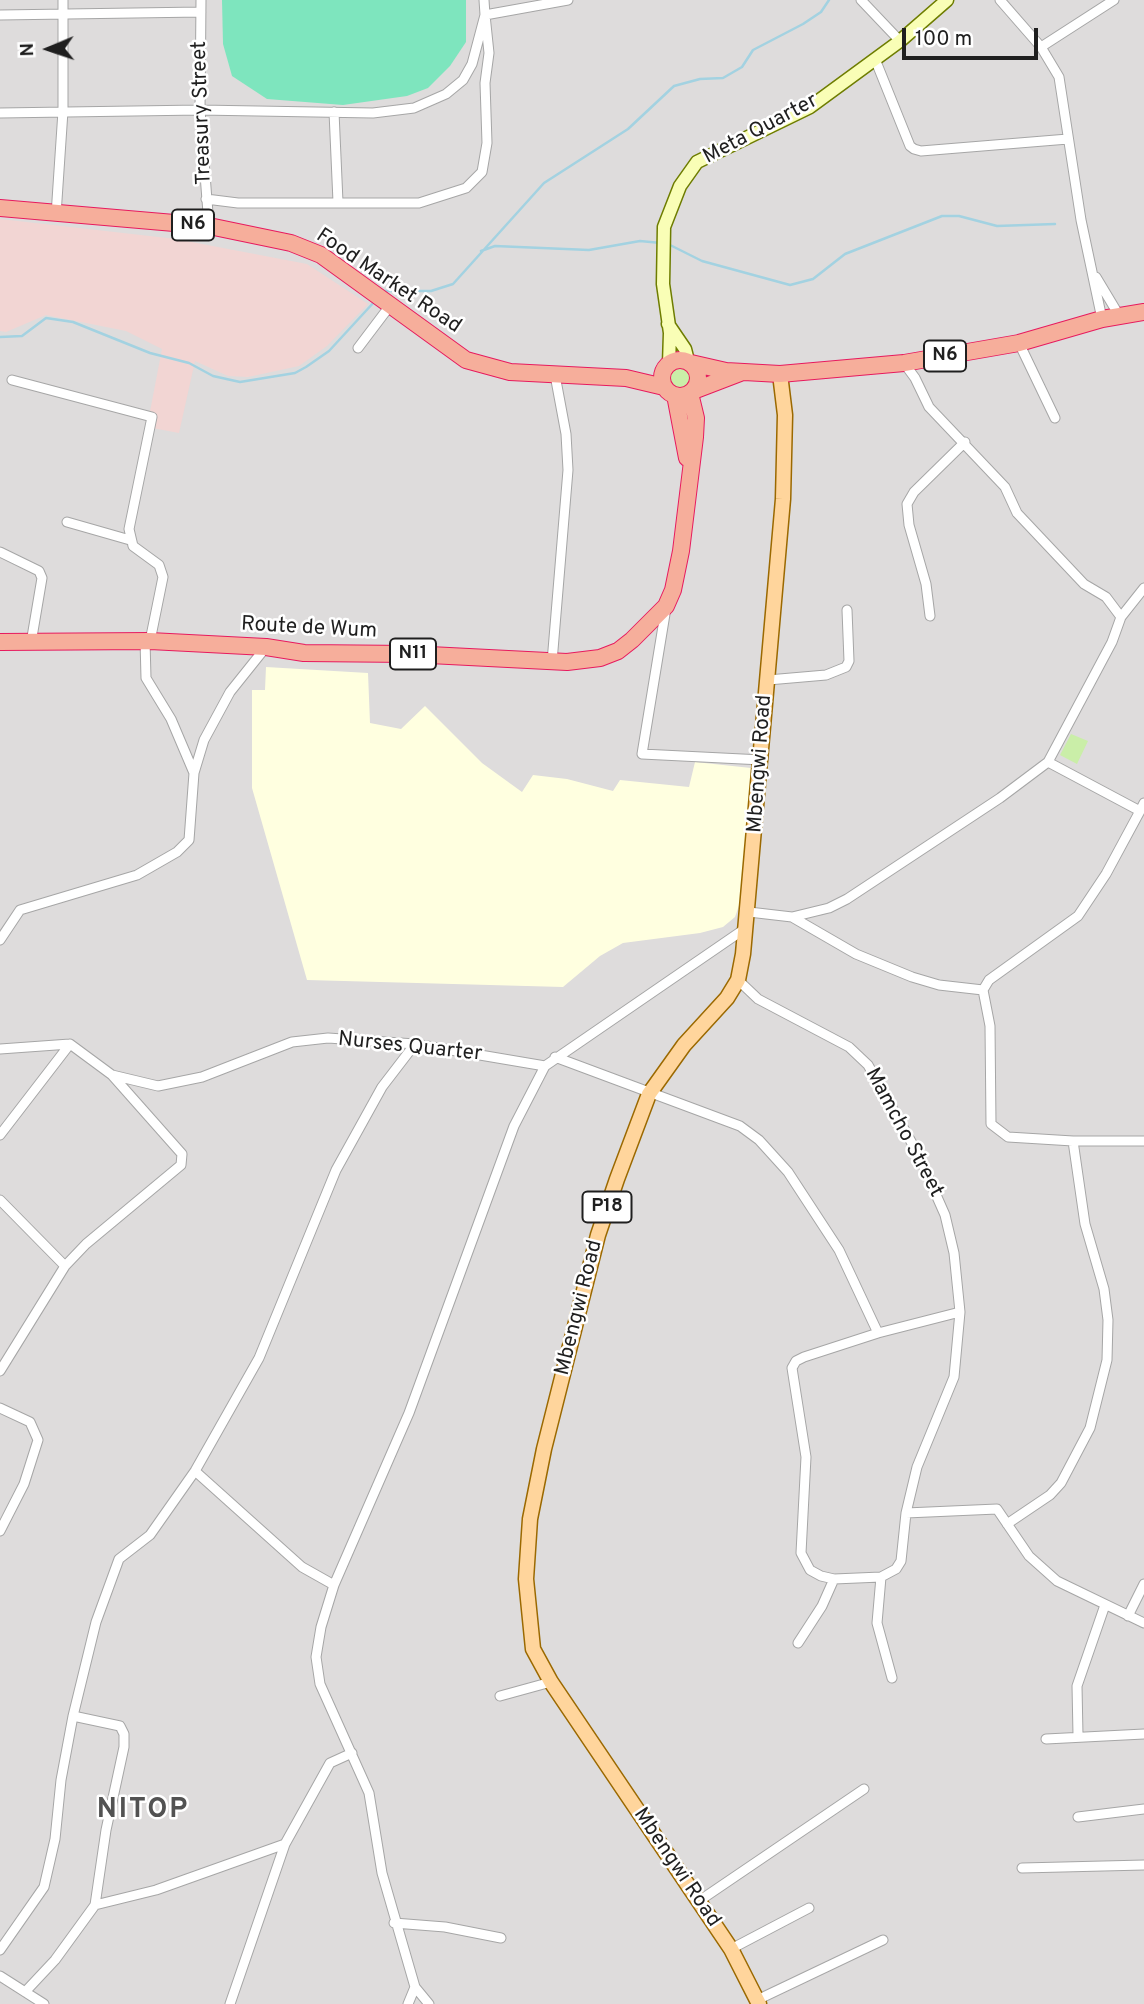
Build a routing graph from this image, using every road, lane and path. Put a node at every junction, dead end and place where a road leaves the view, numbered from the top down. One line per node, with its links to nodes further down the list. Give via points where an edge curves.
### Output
1 (63, 0): 12 (street)
2 (201, 0): 9 (street, Treasury Street)
3 (484, 0): 11 (street)
4 (568, 0): 11 (street)
5 (861, 0): 13 (street)
6 (947, 0): 13 (main road, Meta Quarter)
7 (1000, 0): 14 (street)
8 (1114, 0): 14 (street)
9 (201, 12): 12 (street); 16 (street, Treasury Street)
10 (0, 15): 12 (street)
11 (485, 15): 18 (street, via 472,64 463,80 446,94 414,108); 22 (street, via 489,53 482,172 466,188 419,203)
12 (63, 16): 17 (street)
13 (900, 41): 15 (main road, Meta Quarter)
14 (1041, 47): 20 (street, via 1059,76)
15 (875, 59): 20 (street, via 910,146 921,152); 31 (main road, Meta Quarter, via 810,107 697,162 680,186 664,227)
16 (200, 110): 17 (street); 18 (street); 21 (street, Treasury Street)
17 (63, 111): 19 (street); 24 (street)
18 (334, 112): 22 (street)
19 (0, 113)
20 (1068, 139): 26 (street)
21 (206, 199): 22 (street); 25 (street, Treasury Street)
22 (338, 202)
23 (0, 208): 24 (highway, Food Market Road / N6)
24 (56, 215): 25 (highway, Food Market Road / N6)
25 (209, 226): 27 (highway, Food Market Road / N6, via 306,247)
26 (1091, 269): 29 (street); 30 (street)
27 (381, 300): 33 (street); 39 (highway, Food Market Road / N6, via 466,360 510,372)
28 (1144, 312): 29 (highway, N6)
29 (1120, 317): 30 (highway, N6)
30 (1102, 319): 32 (highway, N6)
31 (668, 323): 34 (main road); 36 (main road)
32 (1020, 343): 35 (highway, N6); 43 (street)
33 (358, 348)
34 (689, 362): 36 (highway, N6, via 678,359); 37 (highway, N6); 42 (highway, via 698,379)
35 (904, 363): 38 (highway, N6); 44 (street, via 929,407)
36 (668, 364): 40 (highway, Food Market Road / N6); 42 (highway, via 662,376)
37 (741, 373): 38 (highway, N6); 42 (highway, N6)
38 (780, 374): 58 (main road, Mbengwi Road / P18, via 785,415 783,499)
39 (555, 375): 40 (highway, Food Market Road / N6); 57 (street, via 568,470)
40 (626, 378): 42 (highway, Food Market Road / N6)
41 (12, 380): 46 (street, via 152,417)
42 (681, 392): 49 (highway, via 690,468 681,551)
43 (1055, 418)
44 (965, 442): 51 (street, via 907,504); 52 (street, via 1005,487 1017,513 1084,584 1106,597)
45 (67, 522): 46 (street)
46 (130, 540): 53 (street, via 159,565 163,577)
47 (0, 552): 55 (street, via 39,571 42,578)
48 (1144, 588): 52 (street)
49 (666, 606): 57 (highway, Route de Wum / N11, via 618,651 600,658); 59 (street, via 642,754)
50 (847, 610): 58 (street, via 846,667 826,675)
51 (930, 616)
52 (1121, 617): 60 (street)
53 (148, 641): 55 (highway, Route de Wum / N11); 56 (highway, Route de Wum / N11); 61 (street, via 146,678 171,719)
54 (0, 642): 55 (highway, Route de Wum / N11)
55 (32, 643)
56 (266, 647): 57 (highway, Route de Wum / N11, via 304,653); 61 (street, via 230,692 204,740)
57 (552, 662)
58 (768, 680): 59 (main road, Mbengwi Road / P18)
59 (762, 760): 64 (main road, Mbengwi Road / P18)
60 (1048, 762): 62 (street); 63 (street, via 847,900)
61 (194, 773): 65 (street, via 192,834 177,852 137,875 20,909)
62 (1142, 807): 67 (street, via 1078,916 989,980)
63 (792, 916): 64 (street); 67 (street, via 856,954 912,978)
64 (749, 920): 66 (main road, Mbengwi Road / P18); 71 (street, via 601,1029)
65 (0, 940)
66 (738, 980): 74 (main road, Mbengwi Road / P18); 80 (street, Mamcho Street, via 758,999 849,1047 868,1065 919,1154 945,1215)
67 (983, 990): 77 (street, via 990,1026 991,1124 1008,1138)
68 (70, 1044): 70 (street); 73 (street, Nurses Quarter); 75 (street)
69 (415, 1044): 72 (street, Nurses Quarter); 73 (street, Nurses Quarter, via 328,1038 292,1042 228,1068 158,1086); 84 (street, via 382,1087 336,1170 259,1358)
70 (0, 1049)
71 (555, 1057): 72 (street); 74 (street)
72 (545, 1066): 91 (street, via 514,1126 409,1413)
73 (112, 1075): 79 (street, via 182,1154 181,1165)
74 (649, 1094): 81 (street, via 740,1126 759,1140 788,1172 826,1230); 97 (main road, Mbengwi Road / P18, via 598,1236 530,1519 526,1580 533,1649)
75 (0, 1135)
76 (1144, 1140): 77 (street)
77 (1073, 1142): 86 (street, via 1085,1224 1107,1305 1107,1360 1090,1428 1061,1483)
78 (0, 1200): 79 (street)
79 (65, 1266): 82 (street)
80 (960, 1312): 81 (street); 85 (street, Mamcho Street, via 954,1377 917,1467)
81 (878, 1333): 89 (street, via 804,1357 792,1368 806,1457 801,1553 810,1570)
82 (0, 1371)
83 (0, 1408): 87 (street, via 30,1422 38,1440 24,1483)
84 (195, 1471): 91 (street, via 302,1567); 99 (street, via 150,1535 119,1559 96,1622)
85 (906, 1513): 86 (street, via 993,1509); 88 (street, Mamcho Street, via 901,1561)
86 (1007, 1524): 92 (street, via 1043,1570 1070,1590)
87 (0, 1531)
88 (881, 1577): 89 (street); 96 (street, via 877,1623)
89 (834, 1579): 95 (street)
90 (1144, 1584): 93 (street)
91 (334, 1585): 103 (street, via 316,1657 320,1684)
92 (1105, 1605): 93 (street); 101 (street, via 1077,1686)
93 (1128, 1616): 94 (street)
94 (1144, 1623)
95 (797, 1643)
96 (892, 1678)
97 (551, 1682): 98 (street); 110 (main road, Mbengwi Road / P18)
98 (500, 1696)
99 (73, 1716): 111 (street, via 113,1723 124,1734); 117 (street, via 44,1887)
100 (1144, 1734): 101 (street)
101 (1078, 1735): 102 (street)
102 (1046, 1739)
103 (352, 1753): 107 (street, via 330,1763); 113 (street, via 369,1793)
104 (864, 1789): 110 (street)
105 (1144, 1809): 106 (street)
106 (1078, 1817)
107 (285, 1844): 111 (street, via 156,1890); 123 (street)
108 (1144, 1865): 109 (street)
109 (1022, 1868)
110 (699, 1901): 116 (main road, Mbengwi Road / P18)
111 (96, 1905): 120 (street)
112 (809, 1908): 116 (street)
113 (394, 1923): 114 (street); 119 (street)
114 (500, 1938)
115 (883, 1941): 121 (street)
116 (731, 1949): 121 (main road, Mbengwi Road / P18)
117 (0, 1950)
118 (0, 1976): 120 (street)
119 (415, 1987): 124 (street); 125 (street)
120 (25, 1992): 122 (street)
121 (758, 2002)
122 (44, 2004)
123 (230, 2004)
124 (408, 2004)
125 (429, 2004)

